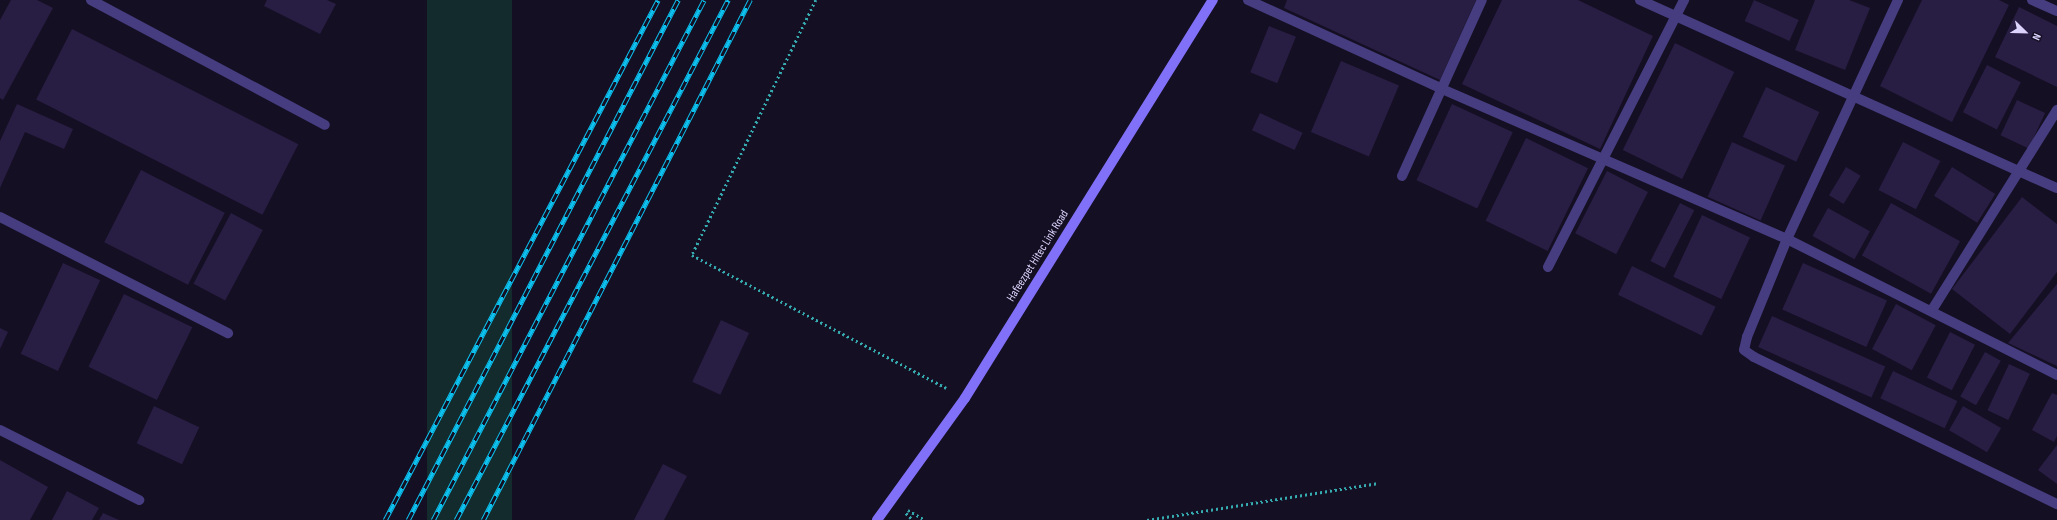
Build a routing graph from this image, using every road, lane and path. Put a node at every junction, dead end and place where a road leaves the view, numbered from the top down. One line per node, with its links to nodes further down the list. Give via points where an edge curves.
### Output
1 (91, 0): 15 (street)
2 (816, 0): 26 (path, via 692,255)
3 (1213, 0): 26 (main road, Hafeezpet Hitec Link Road)
4 (1248, 0): 12 (street)
5 (1482, 0): 12 (street)
6 (1640, 0): 11 (street)
7 (1684, 0): 11 (street)
8 (1898, 0): 13 (street)
9 (2032, 0): 10 (street)
10 (2057, 11)
11 (1677, 17): 13 (street); 16 (street)
12 (1442, 89): 16 (street); 18 (street)
13 (1853, 96): 17 (street); 21 (street)
14 (2057, 110): 17 (street)
15 (325, 125)
16 (1604, 158): 21 (street); 22 (street)
17 (2018, 172): 19 (street); 23 (street)
18 (1402, 176)
19 (2057, 188)
20 (0, 217): 24 (street)
21 (1787, 239): 23 (street); 30 (street, via 1744,350)
22 (1548, 267)
23 (1932, 310): 25 (street)
24 (228, 333)
25 (2057, 375)
26 (965, 398): 31 (main road, Hafeezpet Hitec Link Road)
27 (0, 430): 29 (street)
28 (1377, 483): 32 (path)
29 (139, 500)
30 (2057, 504)
31 (876, 520)
32 (1147, 520)

